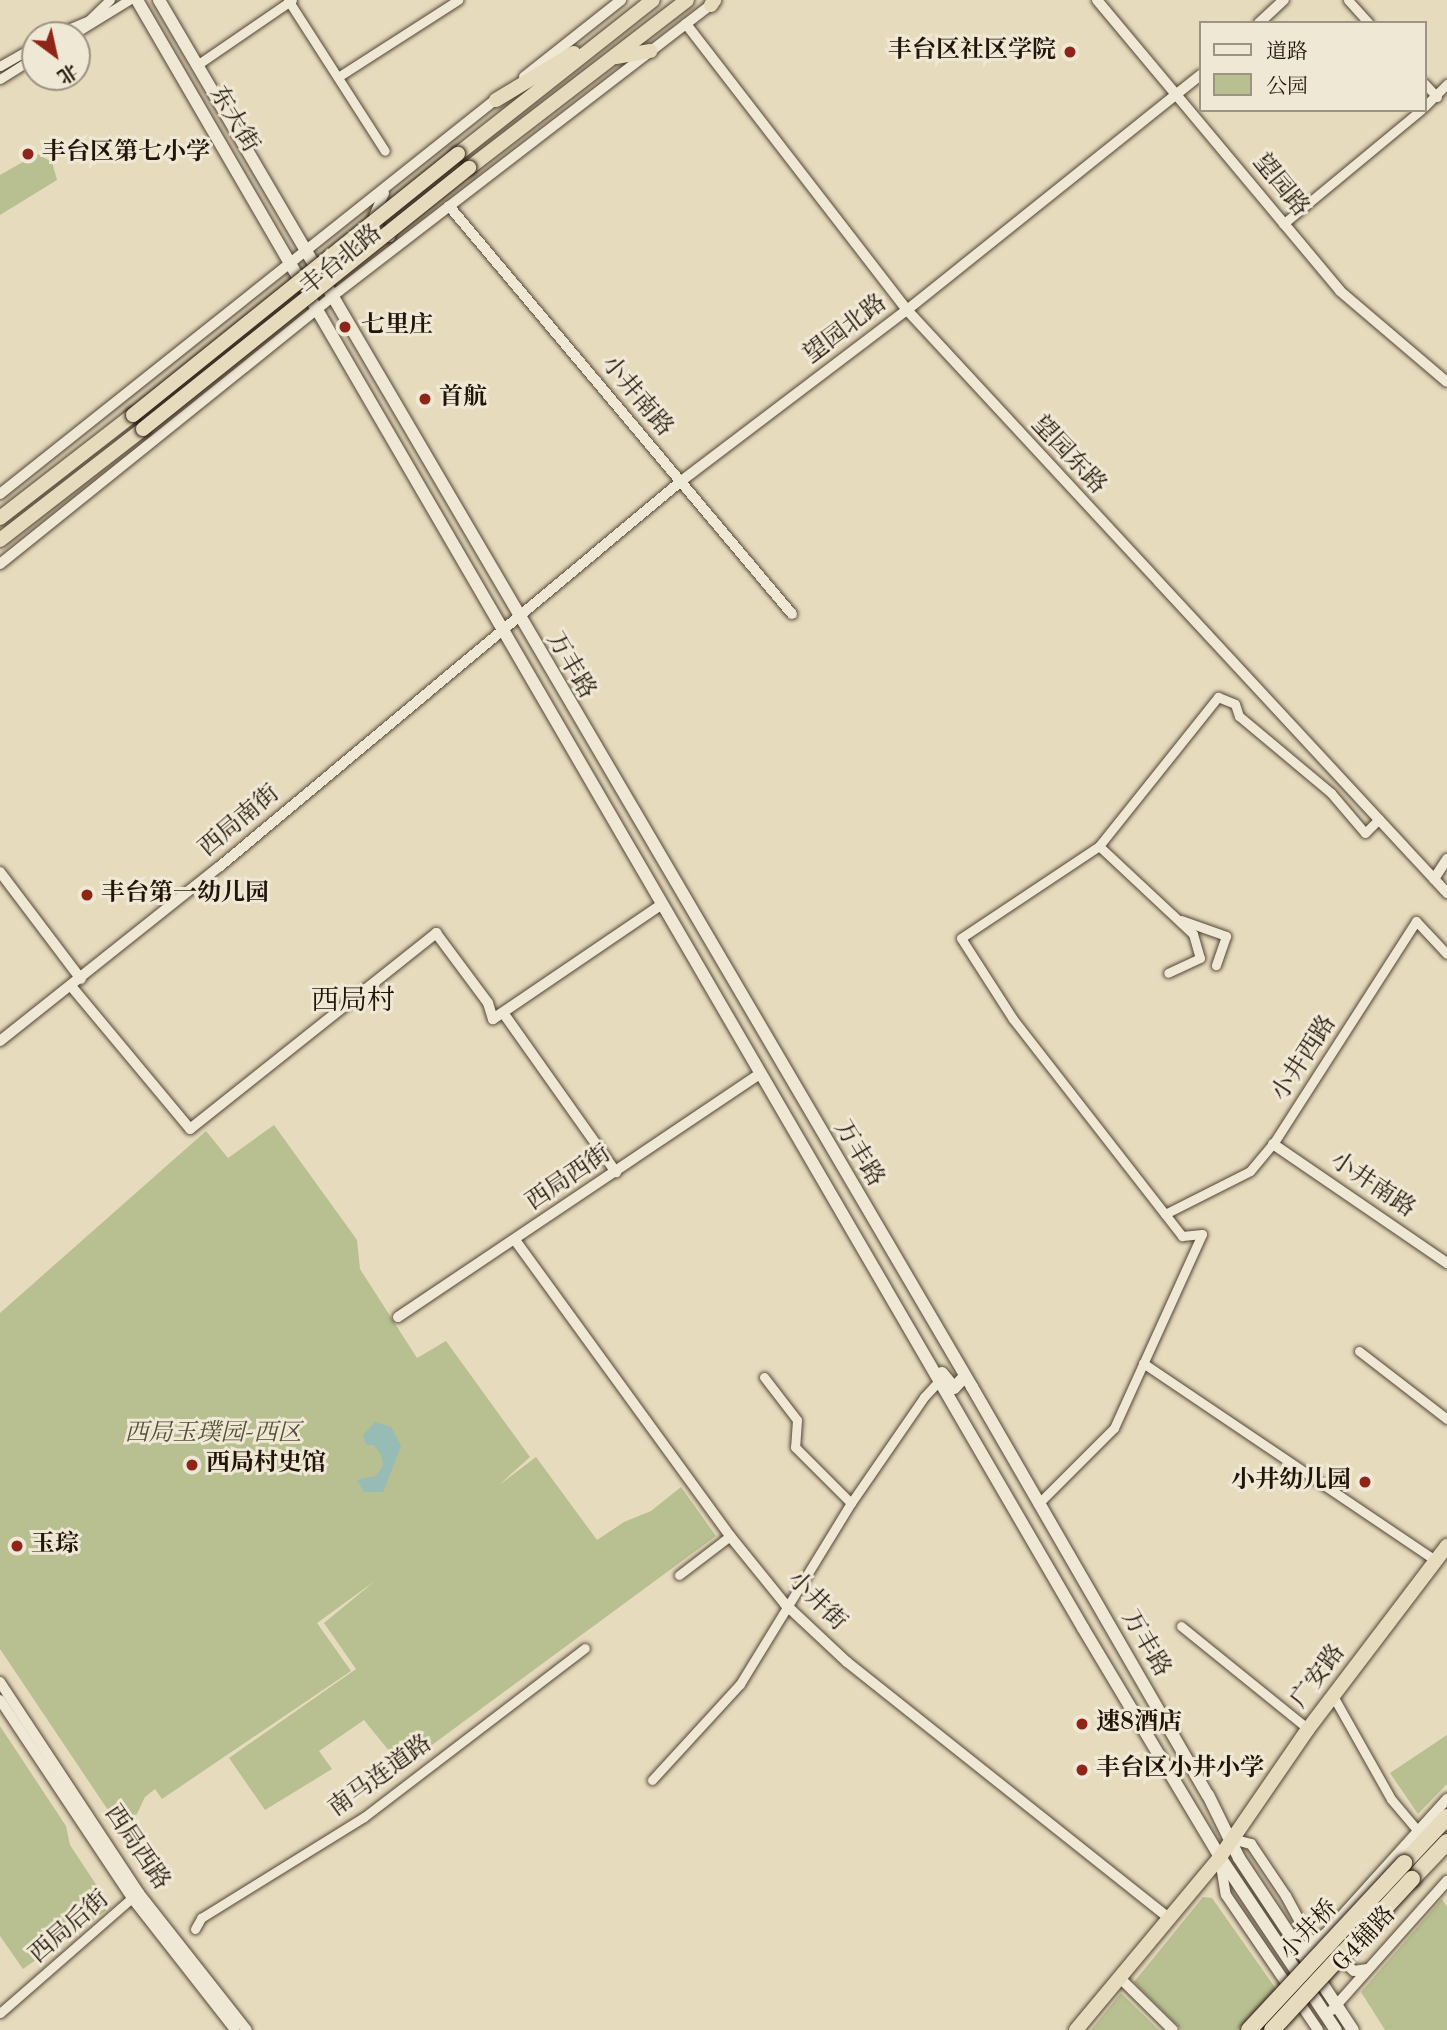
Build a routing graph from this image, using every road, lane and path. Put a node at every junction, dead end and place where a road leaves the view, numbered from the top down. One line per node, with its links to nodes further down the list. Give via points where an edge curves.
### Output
1 (110, 0): 14 (street)
2 (129, 0): 18 (street)
3 (137, 0): 42 (main road, 东大街)
4 (159, 0): 23 (main road, 东大街)
5 (458, 0): 26 (street)
6 (621, 0): 33 (street, 丰台北路)
7 (653, 0): 15 (highway, 丰台北路)
8 (687, 0): 22 (highway, 丰台北路)
9 (1097, 0): 31 (street, 望园路)
10 (1284, 0): 16 (street)
11 (1348, 0): 17 (street)
12 (290, 1): 23 (street); 26 (street)
13 (714, 2): 19 (street, 丰台北路)
14 (87, 21)
15 (626, 21): 33 (highway); 49 (highway, 丰台北路, bridge)
16 (1261, 21)
17 (1367, 21)
18 (91, 23)
19 (686, 24): 20 (street, 丰台北路); 45 (street, 望园东路)
20 (650, 51): 22 (highway); 38 (street, 丰台北路)
21 (21, 54): 24 (street)
22 (615, 57): 50 (highway, 丰台北路, bridge)
23 (197, 65): 41 (main road, 东大街)
24 (0, 66)
25 (21, 66): 28 (street)
26 (338, 77): 36 (street)
27 (1198, 77): 31 (street, 望园北路)
28 (0, 79)
29 (1447, 84): 32 (street)
30 (1426, 85): 32 (street)
31 (1178, 95): 39 (street, 望园路); 45 (street, 望园北路)
32 (1437, 97): 34 (street)
33 (496, 100): 37 (street, 丰台北路)
34 (1426, 106)
35 (1419, 112): 39 (street)
36 (385, 151)
37 (389, 185): 40 (street, via 377,204 377,227); 41 (street, 丰台北路)
38 (449, 206): 40 (street, 丰台北路); 47 (street, 小井南路)
39 (1283, 224): 46 (street, 望园路, via 1349,300)
40 (403, 241): 43 (street, 丰台北路)
41 (308, 249): 42 (street, 丰台北路); 43 (main road, 东大街)
42 (292, 262): 44 (main road, 东大街); 48 (street, 丰台北路)
43 (334, 295): 44 (street, 丰台北路); 53 (main road, 万丰路)
44 (317, 310): 51 (street, 丰台北路); 54 (main road, 万丰路)
45 (907, 310): 47 (street, 望园北路); 55 (street, 望园东路)
46 (1447, 382)
47 (680, 482): 52 (street, 小井南路); 53 (street, 望园北路)
48 (0, 494)
49 (0, 518)
50 (0, 540)
51 (0, 564)
52 (792, 614)
53 (518, 618): 54 (street, 西局南街); 80 (main road, 万丰路)
54 (503, 630): 61 (main road, 万丰路); 66 (street, 西局南街)
55 (1378, 819): 56 (street, via 1365,833 1331,793 1239,716 1235,704 1218,697); 59 (street, 望园东路)
56 (1099, 846): 62 (street); 73 (street, via 961,938 1013,1019)
57 (1447, 859): 59 (street)
58 (0, 872): 66 (street)
59 (1434, 879): 60 (street, 望园东路)
60 (1447, 893)
61 (662, 904): 68 (street); 70 (main road, 万丰路)
62 (1176, 918): 64 (street, via 1226,936); 65 (street, via 1194,934 1200,958)
63 (1447, 954): 71 (street, 小井西路, via 1416,921)
64 (1216, 965)
65 (1168, 973)
66 (81, 979): 67 (street, 西局南街)
67 (71, 986): 68 (street, via 190,1129 436,933 488,1003 493,1019); 69 (street, 西局南街)
68 (503, 1014): 72 (street)
69 (0, 1041)
70 (761, 1073): 72 (street, 西局西街); 76 (main road, 万丰路)
71 (1273, 1144): 73 (street, 小井西路, via 1250,1171); 75 (street, 小井南路)
72 (616, 1172): 74 (street, 西局西街)
73 (1165, 1214): 79 (street, via 1182,1236 1202,1234)
74 (515, 1240): 77 (street, 西局西街); 87 (street, 小井街)
75 (1447, 1263)
76 (899, 1314): 80 (main road, via 920,1336 948,1384 960,1385); 82 (main road, 万丰路)
77 (398, 1317)
78 (1359, 1350): 83 (street)
79 (1143, 1363): 86 (street, via 1114,1428); 89 (street)
80 (965, 1376): 86 (main road, 万丰路)
81 (764, 1377): 85 (street, via 797,1420 795,1447)
82 (939, 1381): 84 (main road, 万丰路); 85 (street, via 924,1396)
83 (1447, 1419)
84 (978, 1446): 86 (main road, via 989,1436 1021,1488); 101 (main road, 万丰路)
85 (852, 1503): 91 (street)
86 (1038, 1504): 99 (main road, 万丰路)
87 (730, 1536): 90 (street); 91 (street, 小井街)
88 (1447, 1546): 89 (highway, 广安路)
89 (1436, 1560): 95 (highway, 广安路)
90 (679, 1575)
91 (785, 1604): 98 (street, via 740,1684); 109 (street, 小井街, via 847,1662)
92 (1181, 1626): 97 (street)
93 (585, 1648): 110 (street, 南马连道路, via 364,1816 201,1918)
94 (0, 1682): 121 (street, 西局西路, via 139,1893)
95 (1333, 1696): 97 (highway, 广安路); 103 (street, via 1391,1798)
96 (0, 1700): 108 (street, 西局西路)
97 (1308, 1729): 104 (highway, 广安路)
98 (652, 1780)
99 (1208, 1795): 101 (main road, via 1203,1802); 104 (main road, 万丰路)
100 (1447, 1799): 103 (street)
101 (1187, 1803): 106 (main road, 万丰路)
102 (1447, 1817): 124 (highway, 小井桥, bridge)
103 (1418, 1831): 111 (street)
104 (1232, 1839): 106 (highway, 广安路); 112 (street, via 1251,1844); 113 (main road, 万丰路)
105 (1447, 1842): 125 (highway, 小井桥, bridge)
106 (1220, 1857): 109 (highway); 119 (main road, 万丰路); 126 (street, via 1226,1895)
107 (1447, 1881): 115 (street, G4辅路)
108 (132, 1899): 118 (street, 西局后街); 120 (street, 西局西路)
109 (1168, 1917): 116 (highway)
110 (195, 1929)
111 (1326, 1933): 112 (street); 115 (street, via 1343,1965 1354,1971)
112 (1311, 1942): 113 (street); 114 (street)
113 (1300, 1950): 114 (main road, 万丰路)
114 (1308, 1962): 117 (main road, 万丰路)
115 (1366, 1969): 117 (street, G4辅路)
116 (1119, 1978): 122 (highway); 123 (street)
117 (1336, 2004): 119 (street, G4辅路); 128 (main road, 万丰路)
118 (0, 2013)
119 (1327, 2017): 126 (street, G4辅路); 127 (main road, 万丰路)
120 (235, 2030)
121 (247, 2030)
122 (1076, 2030)
123 (1173, 2030)
124 (1249, 2030)
125 (1272, 2030)
126 (1318, 2030)
127 (1336, 2030)
128 (1353, 2030)

